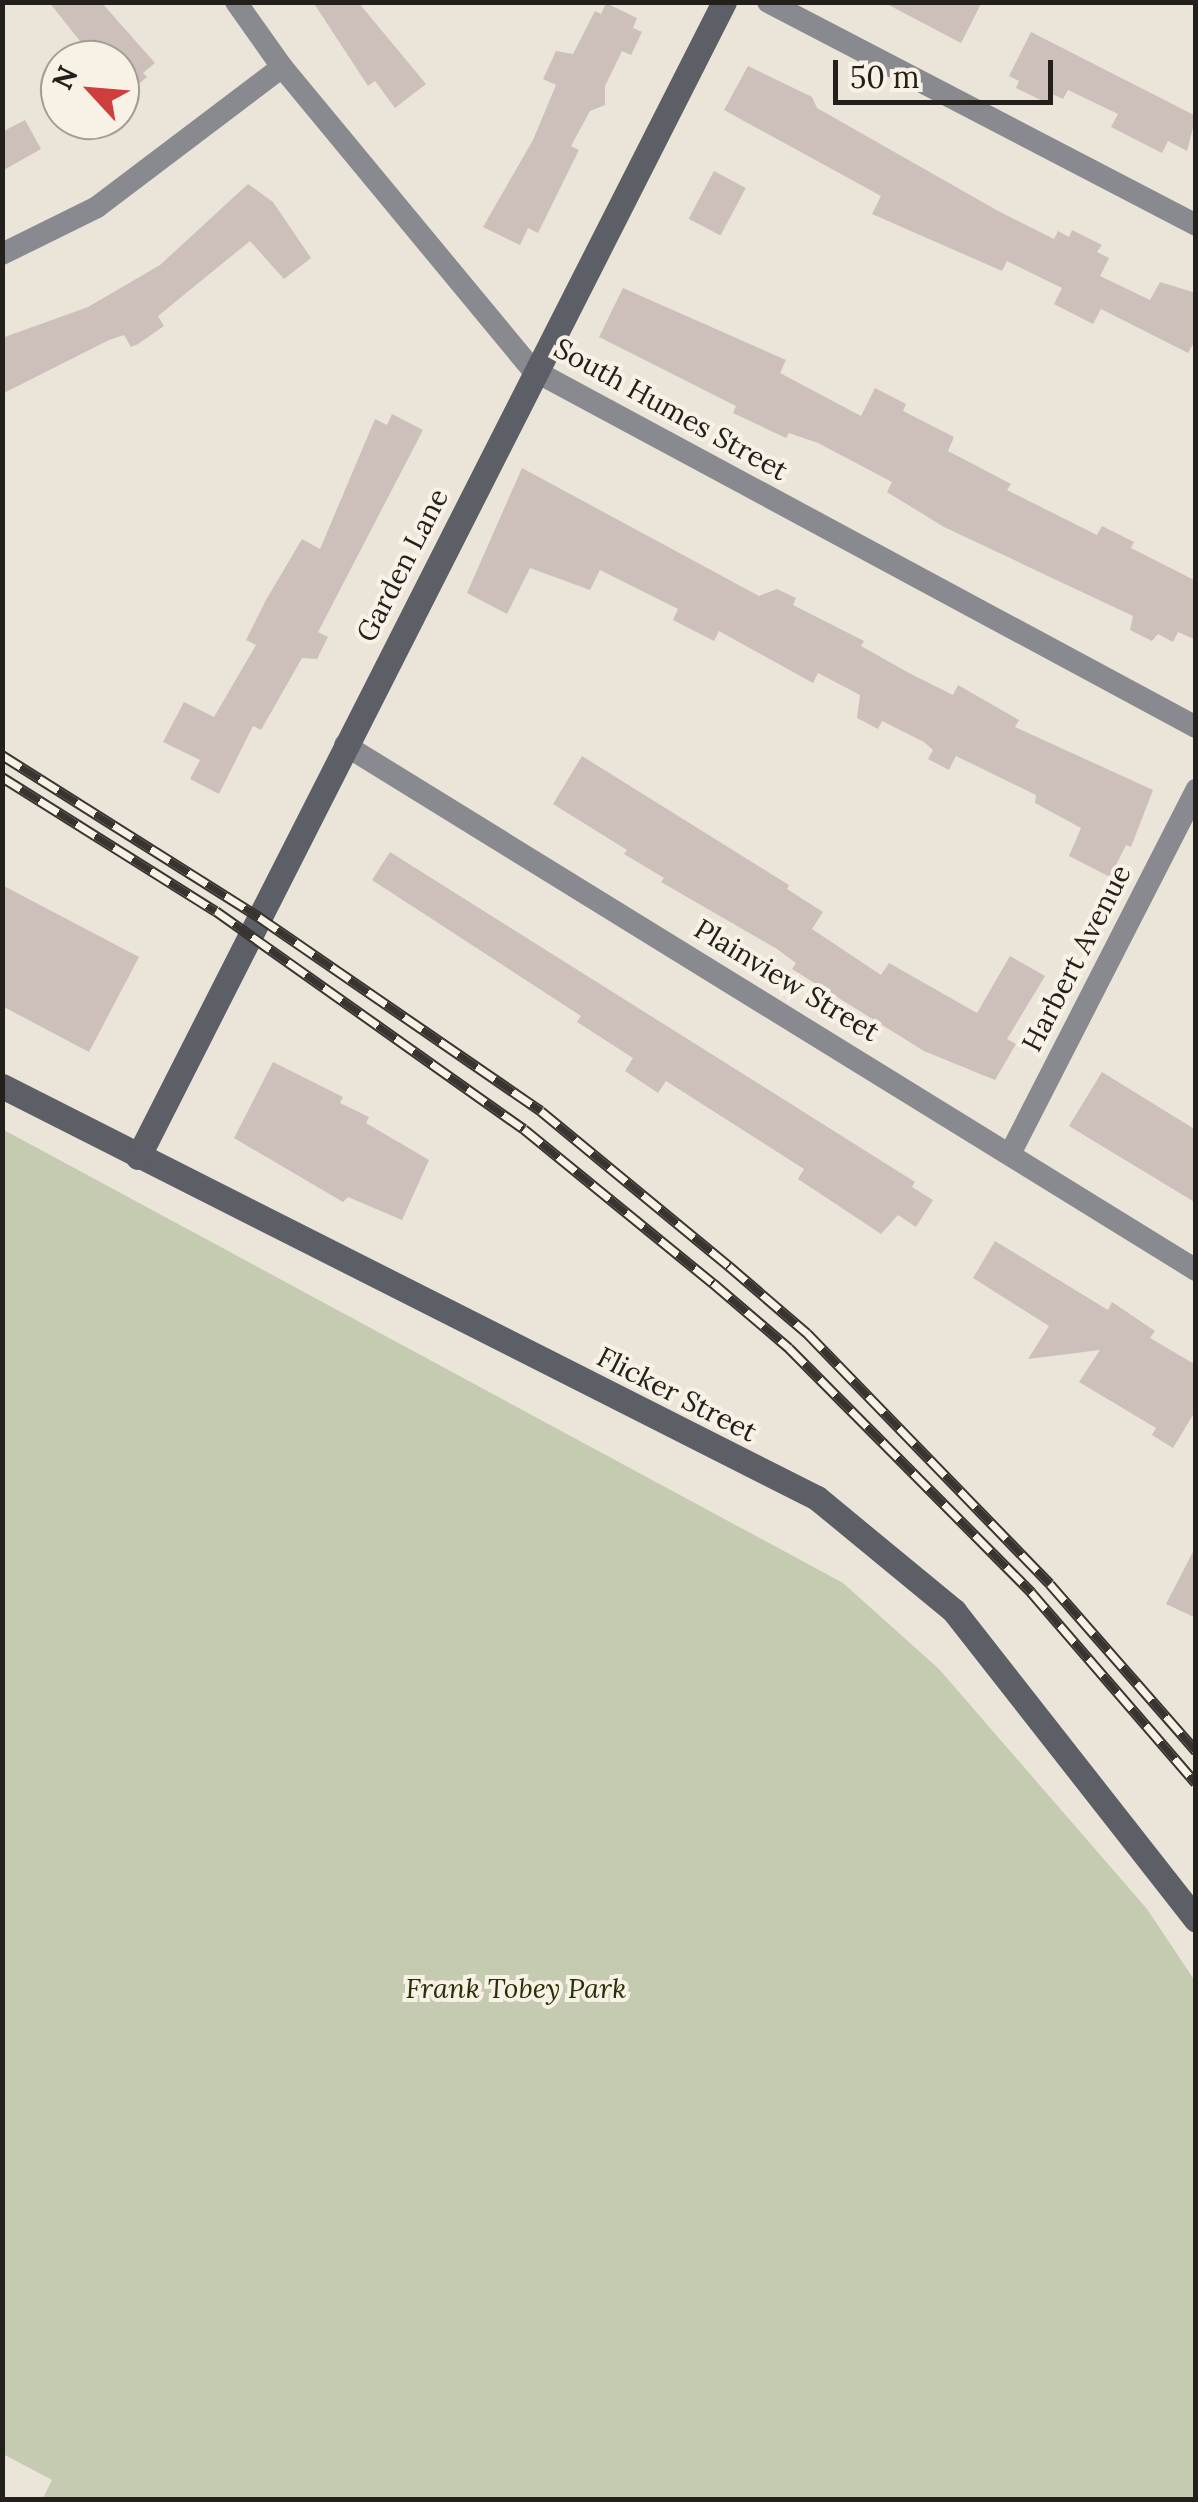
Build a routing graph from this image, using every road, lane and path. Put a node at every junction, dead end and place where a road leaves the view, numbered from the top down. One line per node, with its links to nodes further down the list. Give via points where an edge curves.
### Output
1 (236, 2): 4 (street, South Humes Street)
2 (724, 2): 7 (street, Garden Lane)
3 (768, 2): 5 (street)
4 (282, 67): 6 (street, via 97,207); 7 (street, South Humes Street)
5 (1196, 224)
6 (2, 254)
7 (533, 370): 8 (street, South Humes Street); 9 (street, Garden Lane)
8 (1196, 726)
9 (345, 745): 12 (street, Plainview Street); 13 (street, Garden Lane)
10 (1196, 790): 12 (street, Harbert Avenue)
11 (2, 1086): 13 (street, Flicker Street)
12 (1011, 1152): 14 (street, Plainview Street)
13 (138, 1157): 15 (street, Flicker Street, via 818,1498 954,1611)
14 (1196, 1270)
15 (1196, 1920)

